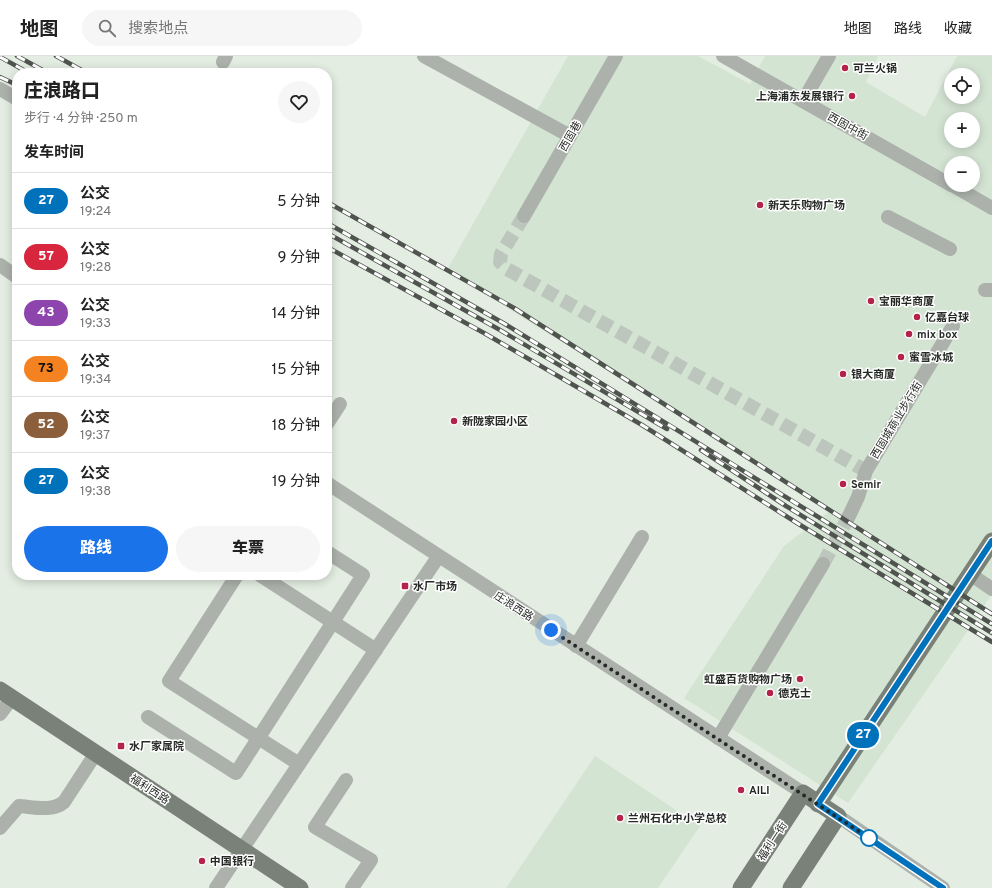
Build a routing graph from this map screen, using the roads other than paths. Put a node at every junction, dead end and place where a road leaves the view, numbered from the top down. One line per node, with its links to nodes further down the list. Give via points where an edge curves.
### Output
1 (424, 56): 8 (street)
2 (616, 56): 8 (street, 西固巷)
3 (723, 56): 7 (street, 西固中街)
4 (829, 56): 7 (street)
5 (0, 89): 6 (street)
6 (12, 96)
7 (803, 101): 9 (street, 西固中街)
8 (570, 136): 12 (street, 西固巷)
9 (944, 181)
10 (963, 192): 11 (street, 西固中街)
11 (992, 208)
12 (524, 216)
13 (888, 217): 14 (street)
14 (950, 249)
15 (0, 266): 16 (street)
16 (12, 274)
17 (953, 326): 21 (street, 西固城商业步行街, via 866,471)
18 (340, 404): 19 (street)
19 (332, 416)
20 (332, 486): 25 (street, 庄浪西路)
21 (848, 518)
22 (642, 537): 32 (street)
23 (992, 541): 27 (main road)
24 (332, 555): 31 (street, via 363,575)
25 (438, 557): 32 (street, 庄浪西路); 33 (street)
26 (823, 564): 38 (street)
27 (970, 574): 30 (street); 43 (main road)
28 (234, 580): 37 (street, via 169,681)
29 (268, 580): 31 (street)
30 (992, 589)
31 (333, 622): 33 (street); 37 (street)
32 (576, 646): 38 (street, 庄浪西路)
33 (376, 650): 40 (street)
34 (6, 694): 35 (street); 39 (main road, 福利西路)
35 (0, 714)
36 (148, 717): 37 (street, via 236,773)
37 (258, 738): 40 (street)
38 (718, 738): 42 (street, 庄浪西路)
39 (96, 754): 45 (street, via 58,807 19,806); 46 (main road, 福利西路)
40 (299, 764): 46 (street)
41 (346, 780): 49 (street, via 315,826 371,860)
42 (803, 794): 43 (main road); 50 (main road, 福利一街)
43 (818, 804): 44 (main road)
44 (838, 816): 51 (main road); 52 (street)
45 (0, 828)
46 (242, 850): 47 (street); 48 (main road, 福利西路)
47 (216, 888)
48 (300, 888)
49 (352, 888)
50 (741, 888)
51 (791, 888)
52 (943, 888)

